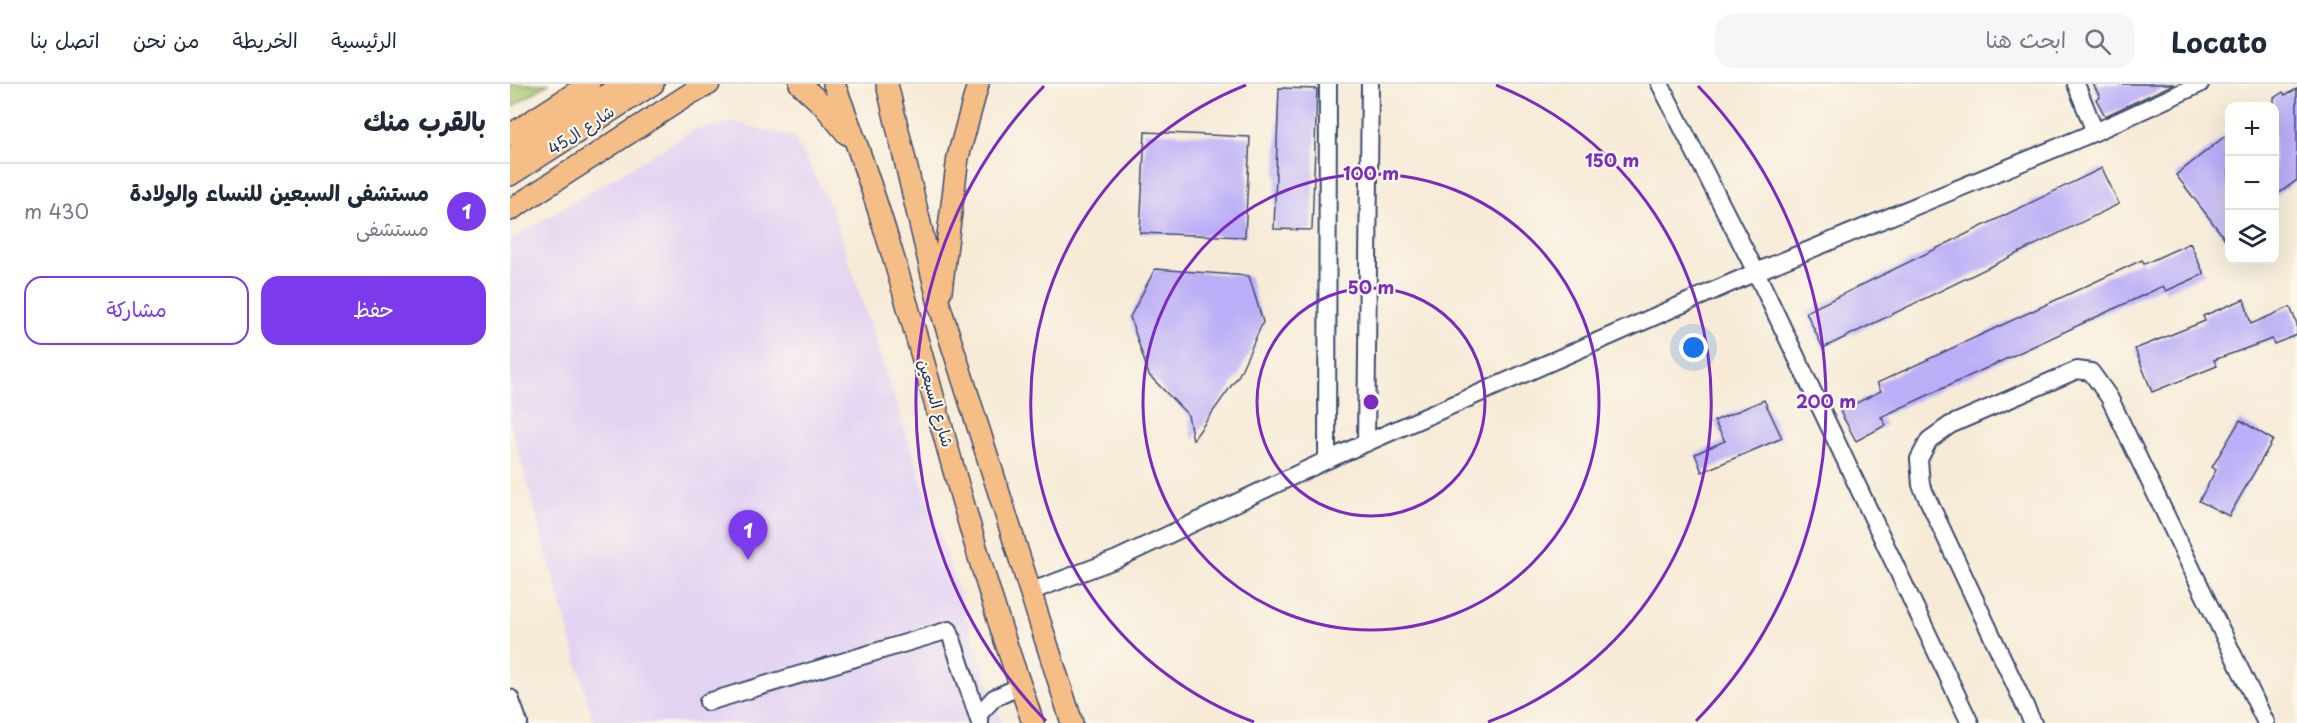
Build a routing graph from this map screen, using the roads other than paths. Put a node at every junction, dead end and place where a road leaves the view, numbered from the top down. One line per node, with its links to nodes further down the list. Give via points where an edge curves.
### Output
1 (590, 84): 15 (main road)
2 (623, 84): 17 (main road, شارع ال45)
3 (653, 84): 18 (main road, شارع ال45)
4 (800, 84): 16 (main road)
5 (834, 84): 16 (main road, شارع السبعين)
6 (887, 84): 21 (main road, شارع السبعين)
7 (978, 84): 21 (main road, via 958,157)
8 (1328, 84): 23 (street)
9 (1370, 84): 22 (street)
10 (1660, 84): 20 (street)
11 (2076, 84): 14 (street)
12 (2200, 84): 14 (street)
13 (699, 87): 19 (main road)
14 (2095, 132): 20 (street)
15 (510, 135)
16 (859, 148): 25 (main road, شارع السبعين, via 915,326 993,606)
17 (510, 159)
18 (510, 176)
19 (510, 210)
20 (1756, 272): 22 (street); 32 (street)
21 (939, 304): 24 (main road, شارع السبعين)
22 (1366, 443): 23 (street)
23 (1326, 460): 24 (street, via 1117,559)
24 (1032, 591): 31 (main road, شارع السبعين)
25 (1021, 686): 28 (street, via 994,698); 30 (main road, شارع السبعين)
26 (510, 698): 29 (street)
27 (708, 702): 28 (street, via 949,630)
28 (979, 718)
29 (516, 720)
30 (1033, 723)
31 (1072, 723)
32 (1970, 723)
33 (2033, 723): 34 (street, via 1922,485 1919,459 1929,440 1950,426 2077,370 2091,372 2109,398)
34 (2266, 723)

